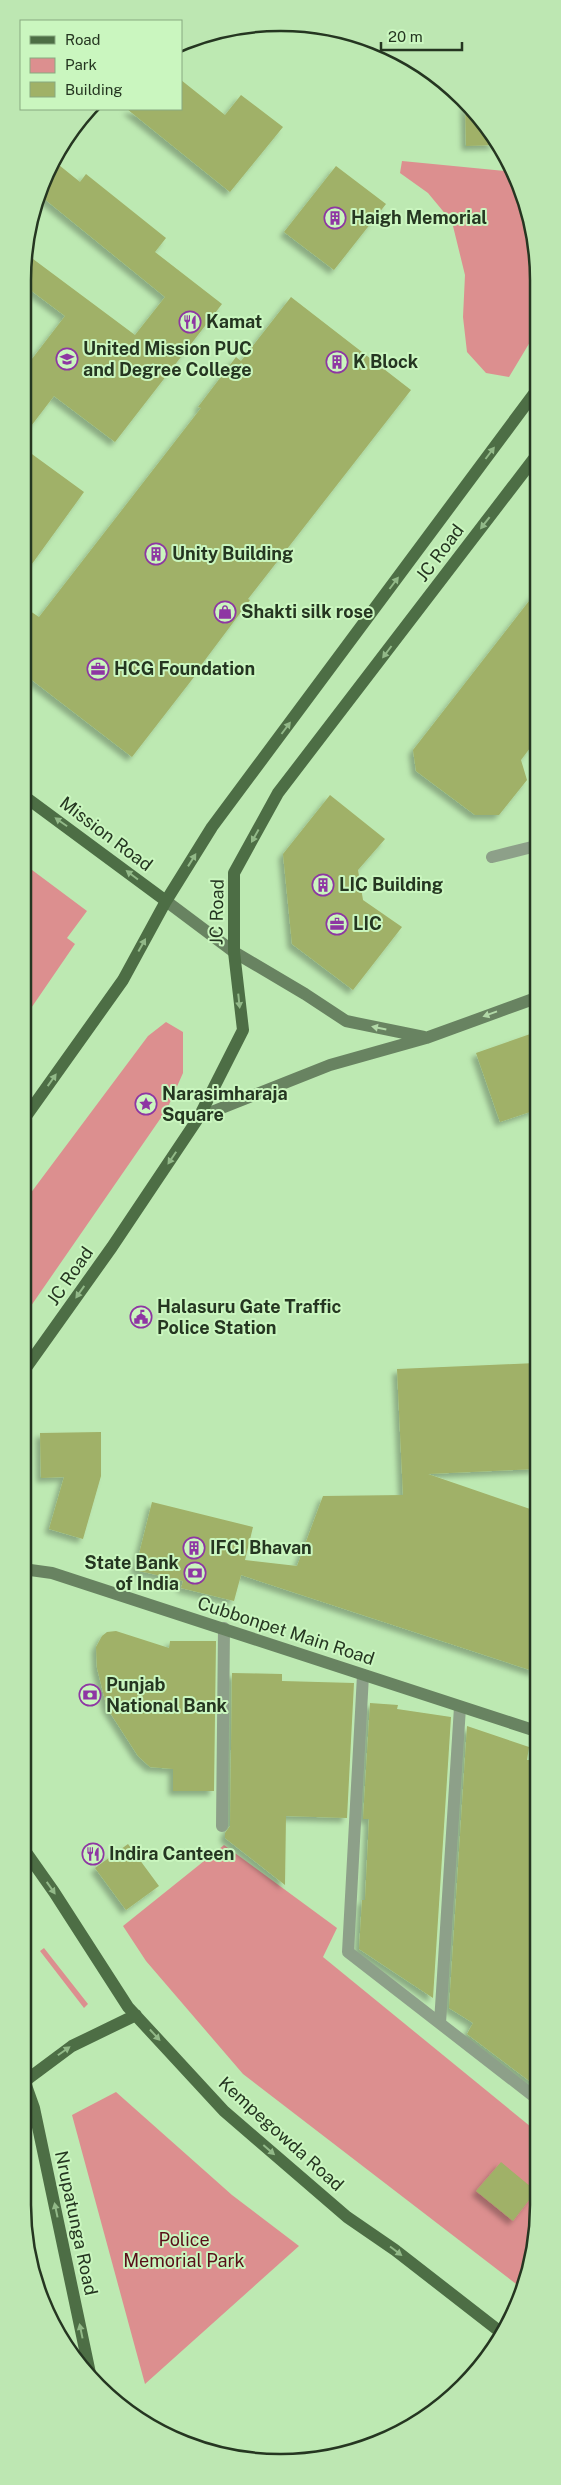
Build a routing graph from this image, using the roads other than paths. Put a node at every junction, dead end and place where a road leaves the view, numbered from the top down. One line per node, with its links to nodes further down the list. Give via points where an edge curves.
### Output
1 (530, 399): 6 (main road, JC Road, one-way to 1, via 212,828)
2 (530, 464): 7 (main road, JC Road, one-way to 7, via 278,793 234,873)
3 (31, 801): 6 (main road, Mission Road, one-way to 3)
4 (530, 848): 5 (street)
5 (492, 857)
6 (166, 901): 7 (main road); 10 (main road, JC Road, one-way to 6, via 123,980)
7 (234, 952): 9 (main road, one-way to 7, via 346,1021); 11 (main road, JC Road, one-way to 11, via 243,1030)
8 (530, 1000): 9 (main road, one-way to 9)
9 (426, 1038): 11 (main road, via 330,1065)
10 (31, 1109)
11 (199, 1117): 12 (main road, JC Road, one-way to 12)
12 (31, 1362)
13 (31, 1570): 14 (main road, Cubbonpet Main Road, via 52,1573)
14 (224, 1628): 15 (main road, Cubbonpet Main Road); 18 (street)
15 (363, 1674): 16 (main road, Cubbonpet Main Road); 21 (street, via 348,1952)
16 (460, 1707): 17 (main road, Cubbonpet Main Road); 21 (street)
17 (530, 1729)
18 (222, 1826)
19 (31, 1859): 20 (main road, Kempegowda Road, one-way to 20)
20 (136, 2015): 22 (main road, one-way to 20, via 72,2046); 25 (main road, Kempegowda Road, one-way to 25, via 224,2111 347,2217)
21 (440, 2023): 23 (street)
22 (31, 2074)
23 (530, 2093)
24 (31, 2099): 26 (main road, Nrupatunga Road, one-way to 24)
25 (496, 2329)
26 (88, 2362)

